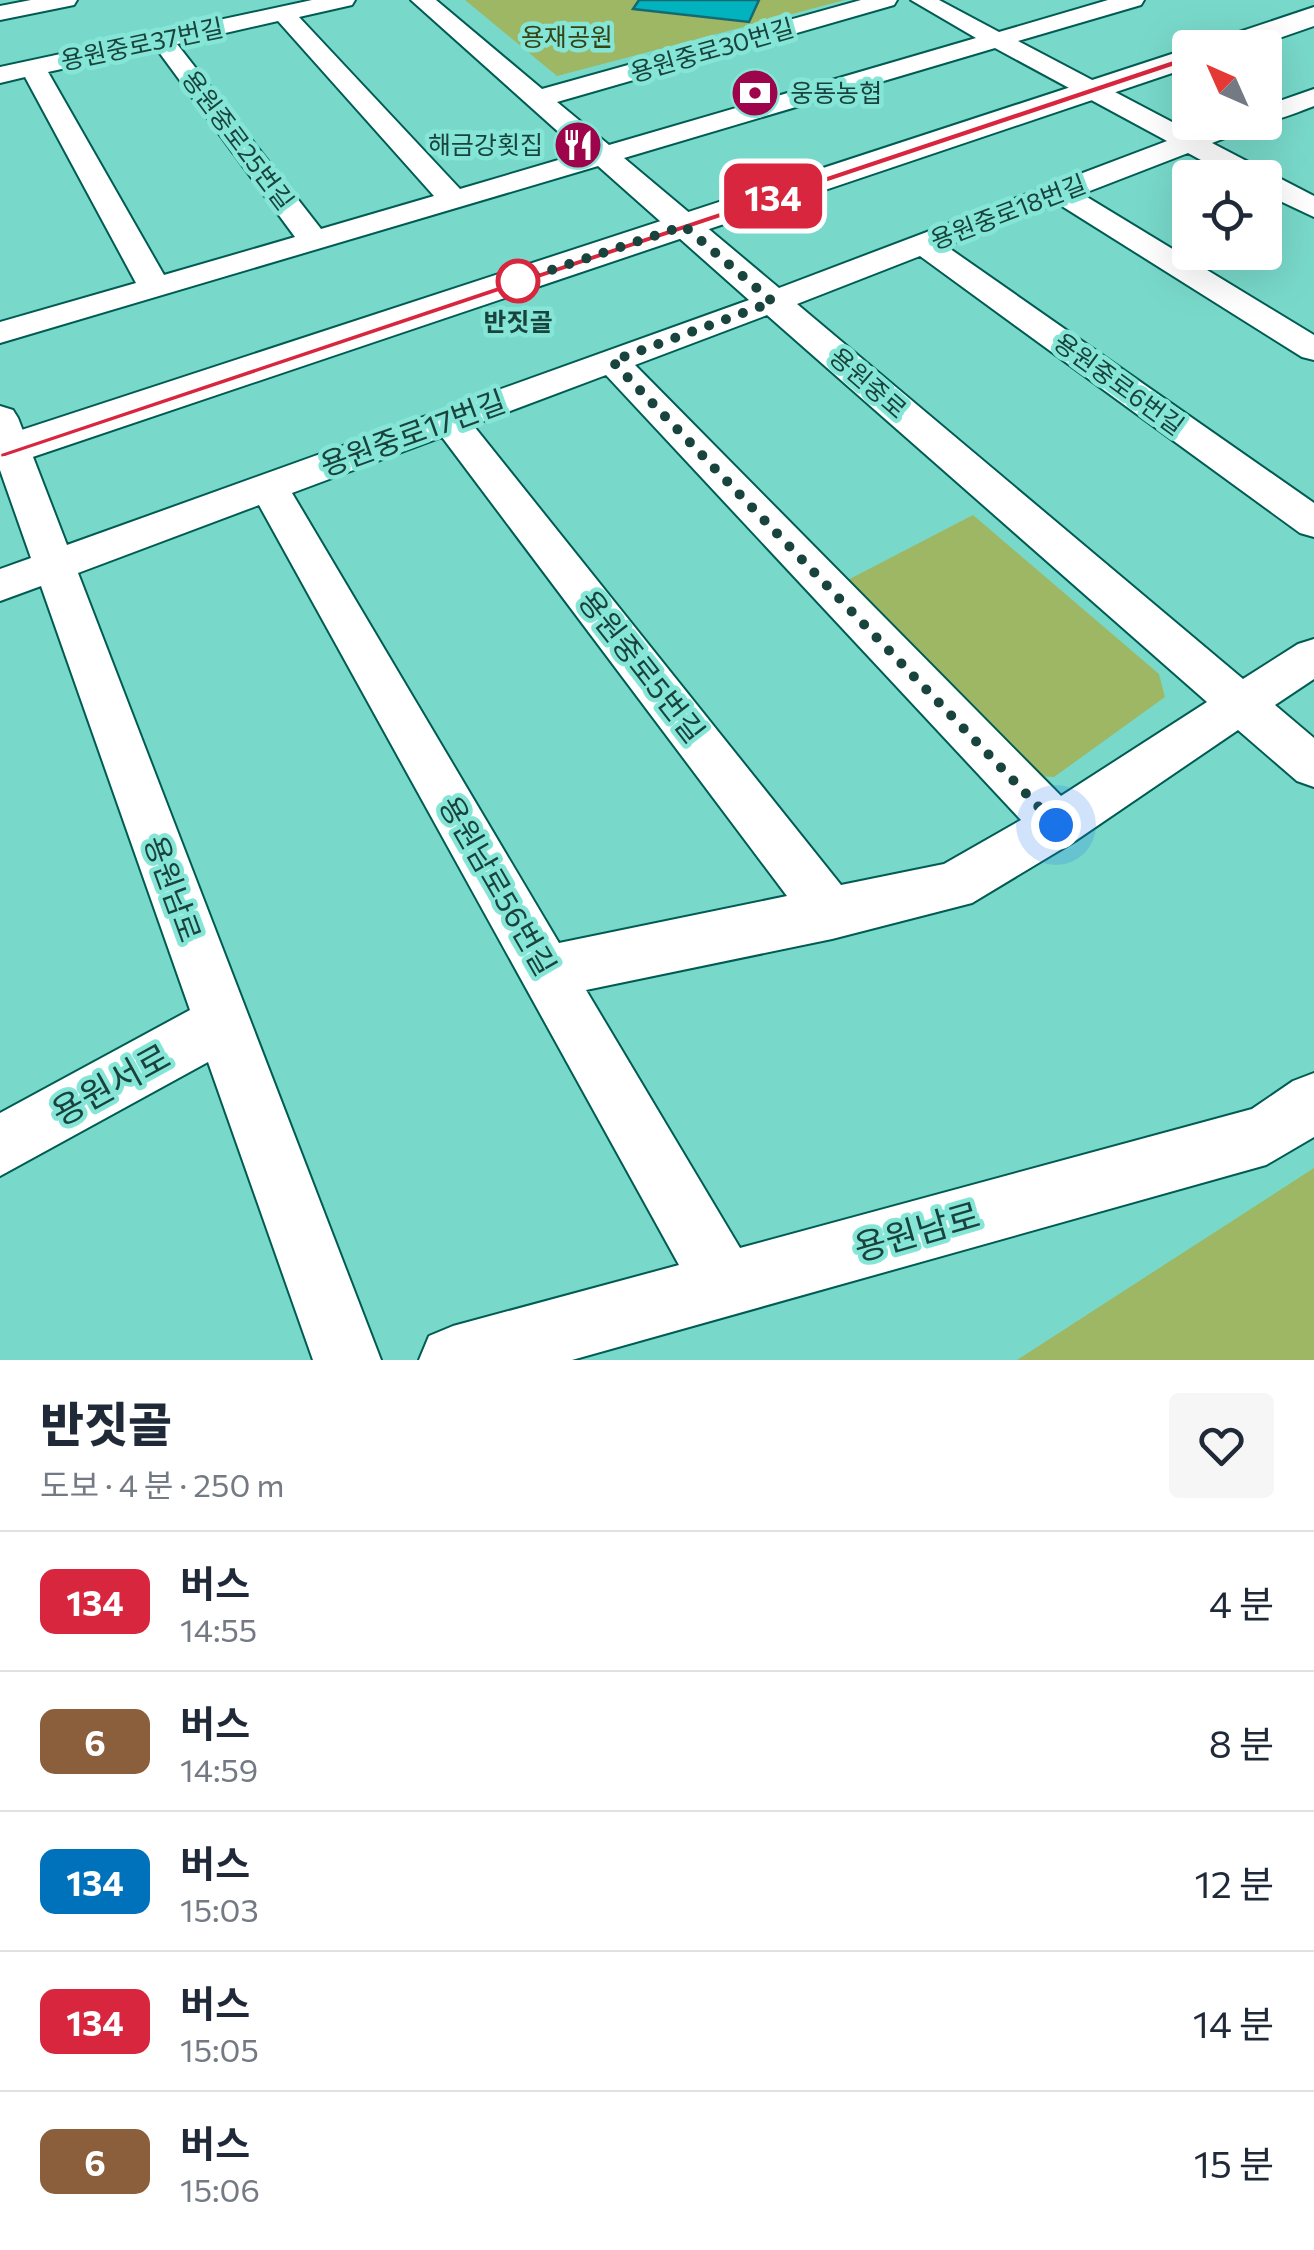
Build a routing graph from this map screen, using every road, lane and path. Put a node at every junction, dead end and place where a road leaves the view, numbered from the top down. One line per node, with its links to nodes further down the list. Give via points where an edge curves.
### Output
1 (66, 0): 8 (street)
2 (344, 0): 7 (street, 용원중로37번길)
3 (422, 0): 18 (street, 용원중로)
4 (886, 0): 18 (street, 용원중로30번길)
5 (922, 0): 12 (street)
6 (1133, 0): 12 (street, 용원중로25번길)
7 (283, 13): 11 (street, 용원중로37번길); 26 (street)
8 (0, 14)
9 (1314, 16): 10 (main road)
10 (1273, 30)
11 (162, 40): 14 (street, 용원중로37번길); 29 (street, 용원중로25번길)
12 (997, 40): 16 (street); 22 (street, 용원중로25번길)
13 (1172, 64): 16 (main road)
14 (34, 68): 15 (street, 용원중로37번길); 31 (street)
15 (0, 75)
16 (1092, 90): 21 (street); 28 (main road)
17 (1314, 96): 19 (street)
18 (537, 100): 22 (street, 용원중로)
19 (1282, 108)
20 (1195, 140): 21 (street, 용원중로18번길)
21 (1190, 142): 23 (street); 25 (street, 용원중로18번길)
22 (603, 156): 26 (street, 용원중로25번길); 28 (street, 용원중로)
23 (1223, 160)
24 (1282, 191): 27 (street)
25 (1059, 192): 30 (street, 용원중로18번길); 34 (street)
26 (454, 200): 29 (street, 용원중로25번길)
27 (1314, 208)
28 (684, 226): 32 (street, 용원중로); 37 (main road)
29 (314, 241): 31 (street, 용원중로25번길)
30 (923, 244): 32 (street, 용원중로18번길); 39 (street, 용원중로6번길)
31 (154, 288): 33 (street, 용원중로25번길)
32 (773, 302): 35 (street, 용원중로17번길); 43 (street, 용원중로)
33 (0, 333)
34 (1314, 350)
35 (612, 361): 36 (street, 용원중로17번길); 45 (street)
36 (450, 420): 38 (street, 용원중로17번길); 46 (street, 용원중로5번길)
37 (4, 440): 40 (street, 용원남로)
38 (269, 487): 40 (street, 용원중로17번길); 47 (street, 용원남로56번길)
39 (1314, 523)
40 (53, 566): 41 (street, 용원중로17번길); 48 (street, 용원남로)
41 (0, 586)
42 (1314, 656): 43 (street)
43 (1240, 704): 44 (street, 용원중로); 45 (street)
44 (1314, 766)
45 (1056, 825): 46 (street, via 954,886)
46 (832, 914): 47 (street)
47 (546, 972): 51 (street, 용원남로56번길)
48 (222, 1023): 50 (street, 용원서로); 52 (street, 용원남로)
49 (1314, 1102): 51 (street, 용원남로, via 1266,1135)
50 (0, 1146)
51 (726, 1285): 53 (street, 용원남로)
52 (347, 1360)
53 (453, 1360)

